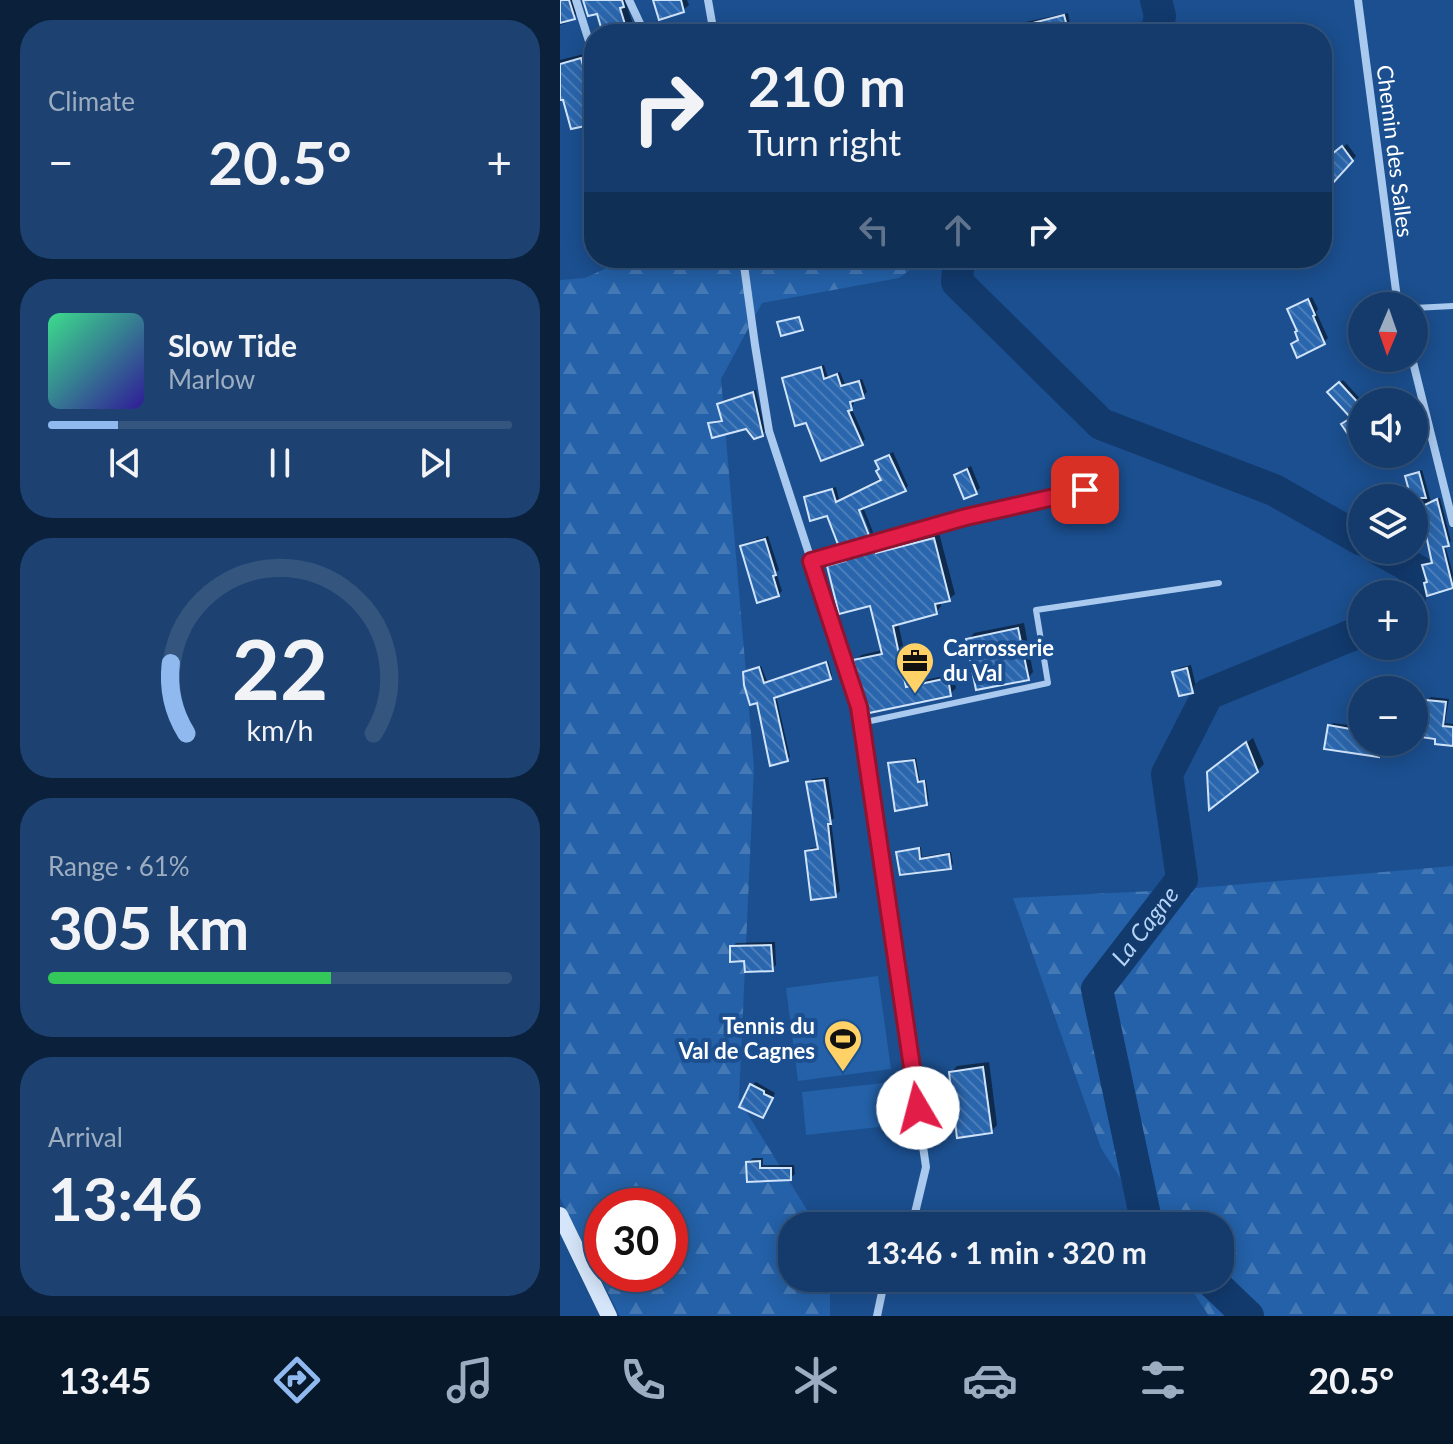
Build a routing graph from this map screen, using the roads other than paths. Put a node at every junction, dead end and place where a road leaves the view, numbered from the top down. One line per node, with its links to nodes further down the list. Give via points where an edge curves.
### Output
1 (576, 0): 7 (street)
2 (629, 0): 5 (street)
3 (708, 0): 6 (street)
4 (1358, 0): 9 (street, Chemin des Salles)
5 (640, 24)
6 (712, 24)
7 (584, 25)
8 (744, 268): 15 (street, via 769,431)
9 (1396, 292)
10 (1453, 306): 11 (lane)
11 (1428, 307)
12 (1415, 372): 14 (street)
13 (1085, 490): 15 (lane)
14 (1453, 523)
15 (811, 561): 17 (street)
16 (1219, 583): 17 (lane, via 1036,610 1048,683)
17 (861, 723): 18 (street, via 926,1167)
18 (915, 1212)
19 (560, 1215): 21 (street)
20 (882, 1292): 22 (street)
21 (609, 1316)
22 (877, 1316)

